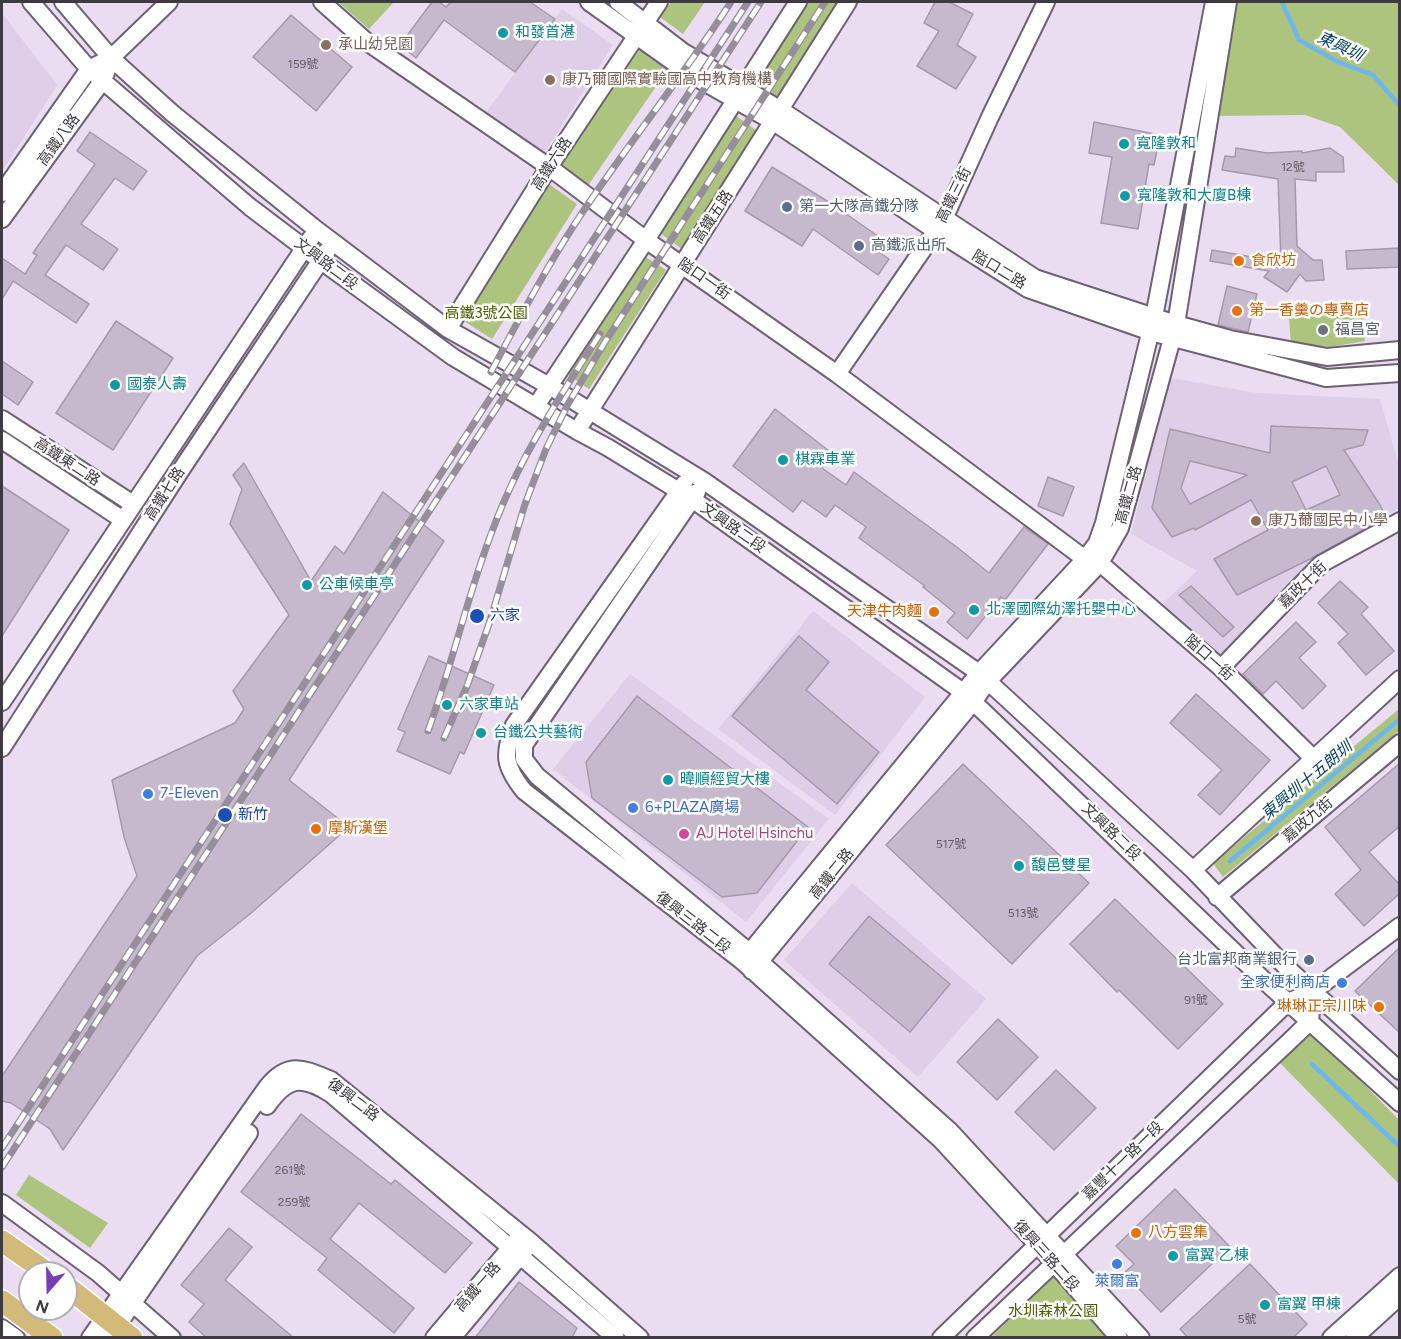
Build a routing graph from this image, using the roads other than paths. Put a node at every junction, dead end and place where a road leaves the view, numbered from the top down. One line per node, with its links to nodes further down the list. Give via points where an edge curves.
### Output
1 (31, 2): 15 (street, 文興路二段)
2 (63, 2): 14 (street, 文興路二段)
3 (169, 2): 14 (street, 高鐵八路)
4 (322, 2): 19 (street, 隘口一街, via 367,42)
5 (589, 2): 13 (street, 隘口二路)
6 (618, 2): 13 (street, 隘口二路)
7 (660, 2): 13 (street, 高鐵六路)
8 (798, 2): 17 (street)
9 (848, 2): 18 (street, 高鐵五路)
10 (1046, 2): 22 (street, 高鐵三街)
11 (1214, 2): 29 (street, 高鐵二路)
12 (1228, 2): 31 (street, 高鐵二路)
13 (641, 30): 17 (street, 隘口二路); 19 (street, 高鐵六路)
14 (111, 58): 15 (street, 高鐵八路); 16 (street, 高鐵八路); 23 (street, 文興路二段, via 172,113)
15 (89, 69): 16 (street, 文興路二段); 20 (street, 高鐵八路)
16 (103, 80): 21 (street, 高鐵八路); 26 (street, 文興路二段, via 250,207)
17 (739, 94): 18 (street, 隘口二路); 24 (street)
18 (777, 116): 22 (street, 隘口二路); 28 (street, 高鐵五路)
19 (549, 167): 24 (street, 隘口一街); 30 (street, 高鐵六路)
20 (2, 193)
21 (2, 219)
22 (940, 225): 29 (street, 隘口二路, via 1035,278); 34 (street, 高鐵三街)
23 (317, 230): 25 (street, 文興路二段); 26 (street, 高鐵七路)
24 (646, 240): 28 (street, 隘口一街); 35 (street)
25 (332, 242): 27 (street, 高鐵七路); 30 (street, 文興路二段)
26 (304, 248): 27 (street, 文興路二段); 43 (street, 高鐵七路)
27 (320, 260): 36 (street, 文興路二段, via 453,357); 53 (street, 高鐵七路)
28 (682, 264): 34 (street, 隘口一街); 37 (street, 高鐵五路)
29 (1153, 325): 31 (street, 隘口二路); 46 (street, 高鐵二路)
30 (448, 329): 35 (street, 文興路二段)
31 (1174, 331): 32 (street, 隘口二路, via 1328,357); 33 (street, 隘口二路, via 1326,378); 46 (street, 高鐵二路, via 1120,528)
32 (1400, 350)
33 (1400, 373)
34 (837, 374): 46 (street, 隘口一街)
35 (551, 387): 36 (street); 37 (street, 文興路二段)
36 (536, 406): 39 (street, 文興路二段)
37 (590, 411): 39 (street, 高鐵五路); 41 (street, 文興路二段)
38 (2, 419): 43 (street, 高鐵東二路)
39 (577, 432): 42 (street, 文興路二段)
40 (2, 440): 44 (street, 高鐵東二路)
41 (698, 478): 42 (street, 復興三路二段); 48 (street, 文興路二段)
42 (685, 496): 50 (street, 文興路二段); 58 (street, 復興三路二段, via 514,725 506,746 507,766 524,791)
43 (133, 504): 44 (street, 高鐵七路)
44 (123, 520): 51 (street, 高鐵七路)
45 (1400, 521): 47 (street, 嘉政十街, via 1321,564)
46 (1093, 561): 47 (street, 隘口一街); 48 (street, 高鐵二路)
47 (1221, 668): 54 (street, 隘口一街)
48 (984, 677): 50 (street, 高鐵二路); 55 (street, 文興路二段)
49 (1400, 679): 54 (street)
50 (969, 696): 58 (street, 高鐵二路); 60 (street, 文興路二段)
51 (2, 702)
52 (1400, 743): 56 (street, 嘉政九街)
53 (2, 748)
54 (1313, 758): 55 (street)
55 (1193, 870): 56 (street, 文興路二段)
56 (1217, 897): 59 (street, 文興路二段)
57 (1400, 926): 59 (street, 嘉豐十一路一段)
58 (751, 962): 66 (street, 復興三路二段)
59 (1312, 992): 60 (street, 嘉豐十一路一段); 61 (street); 62 (street, 文興路二段)
60 (1288, 1002): 61 (street, 文興路二段); 66 (street, 嘉豐十一路一段)
61 (1310, 1021): 63 (street, 文興路二段); 69 (street, 嘉豐十一路一段)
62 (1400, 1071)
63 (1400, 1103)
64 (2, 1203): 74 (street)
65 (526, 1239): 68 (street, 高鐵一路); 74 (street, 復興二路, via 331,1080 303,1068 281,1073 267,1087); 85 (street, 復興二路)
66 (1041, 1240): 69 (street, 復興三路二段); 86 (street, 嘉豐十一路一段)
67 (2, 1241): 70 (main road)
68 (516, 1253): 74 (street, 復興二路, via 331,1094 302,1080 287,1083 276,1093); 82 (street, 高鐵一路); 83 (street, 高鐵一路); 84 (street, 復興二路)
69 (1060, 1259): 87 (street, 嘉豐十一路一段); 88 (street, 復興三路二段); 89 (street, 復興三路二段)
70 (31, 1261)
71 (1400, 1276): 90 (street)
72 (78, 1296): 77 (main road)
73 (1400, 1296): 91 (street)
74 (128, 1298): 77 (street, 復興二路); 81 (street)
75 (2, 1301): 79 (main road)
76 (2, 1328): 78 (street)
77 (116, 1329): 80 (street, 復興二路)
78 (16, 1338)
79 (52, 1338)
80 (90, 1338)
81 (172, 1338)
82 (434, 1338)
83 (452, 1338)
84 (616, 1338)
85 (640, 1338)
86 (941, 1338)
87 (975, 1338)
88 (1119, 1338)
89 (1142, 1338)
90 (1331, 1338)
91 (1354, 1338)

